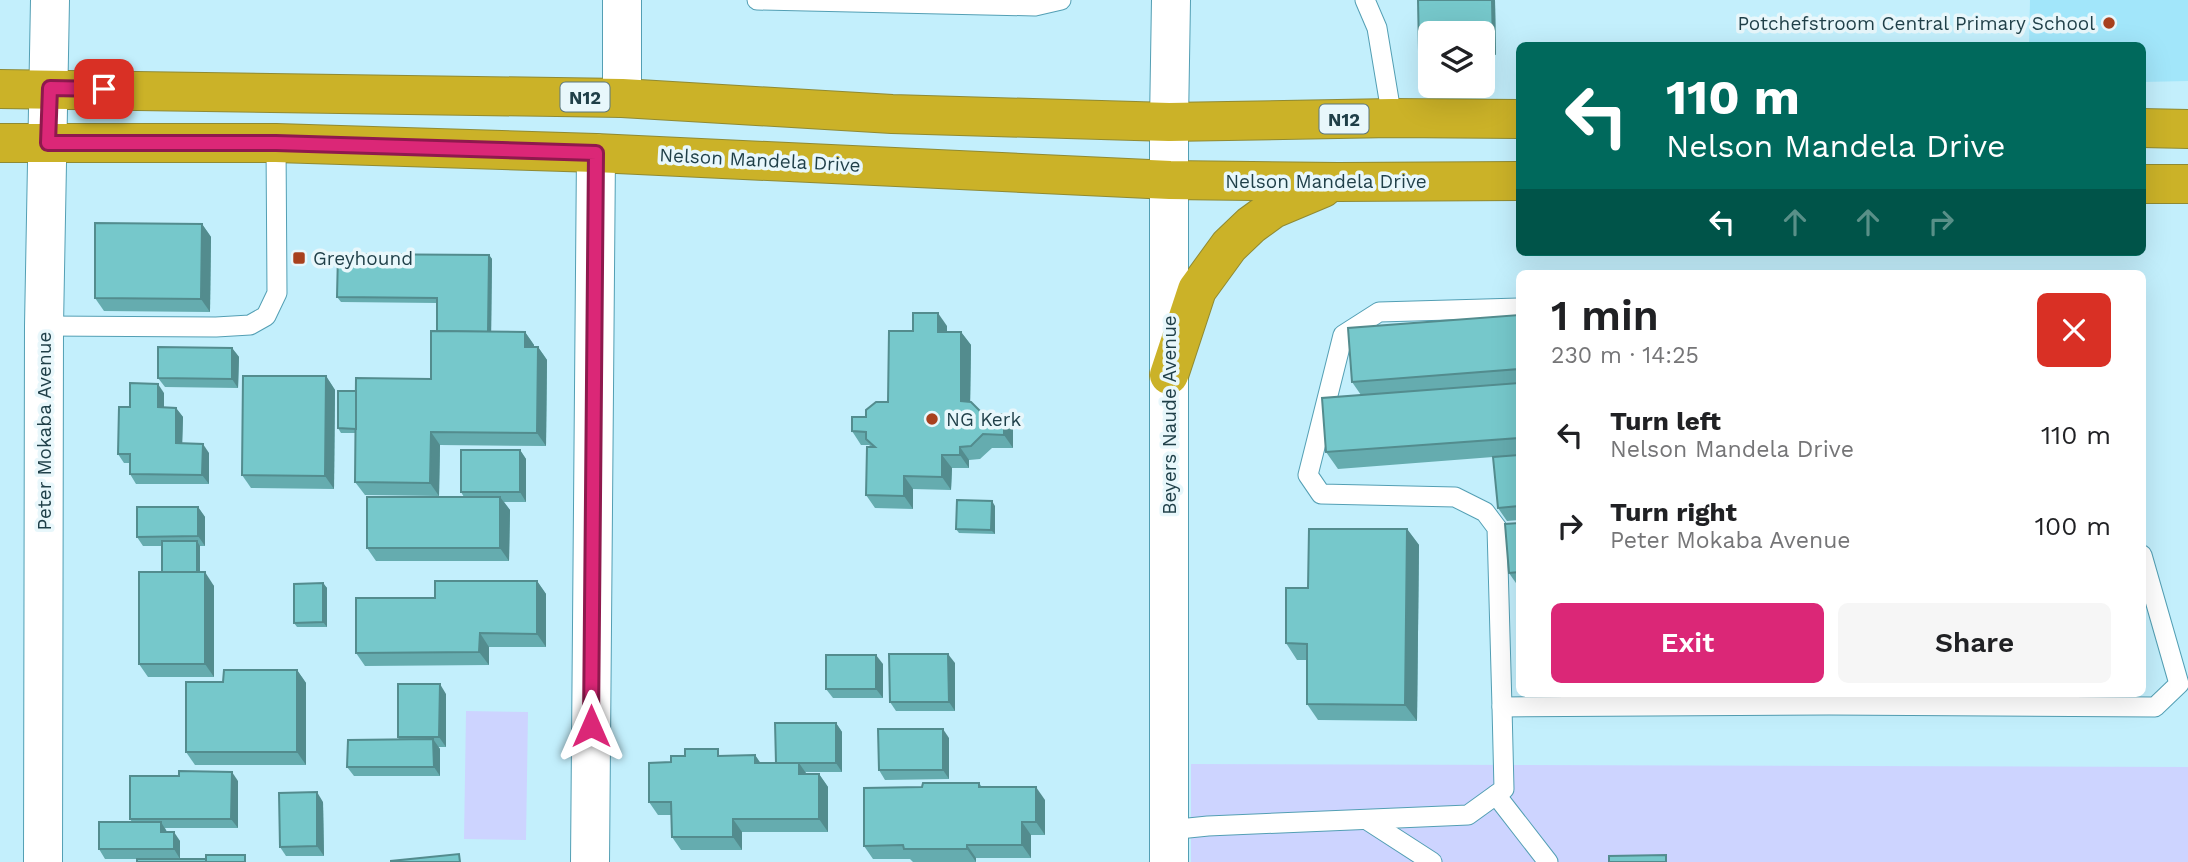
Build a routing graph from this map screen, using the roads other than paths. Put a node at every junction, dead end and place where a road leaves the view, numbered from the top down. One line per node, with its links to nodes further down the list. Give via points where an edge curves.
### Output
1 (50, 0): 7 (street, Peter Mokaba Avenue)
2 (622, 0): 9 (street)
3 (757, 0): 4 (lane, via 1035,6)
4 (1060, 0)
5 (1171, 0): 12 (street, Beyers Naude Avenue)
6 (1365, 0): 10 (lane, via 1377,28)
7 (50, 88): 8 (highway, N12); 9 (highway, N12); 16 (street, Peter Mokaba Avenue)
8 (0, 89)
9 (622, 98): 12 (highway, N12, via 892,114)
10 (1392, 118): 11 (highway, N12); 12 (highway, N12)
11 (1516, 119)
12 (1169, 121): 19 (street, Beyers Naude Avenue)
13 (2146, 128): 14 (highway)
14 (2188, 129)
15 (0, 143): 16 (highway, Nelson Mandela Drive)
16 (48, 143): 17 (highway, Nelson Mandela Drive); 25 (street, Peter Mokaba Avenue)
17 (276, 143): 18 (highway, Nelson Mandela Drive); 25 (lane, via 277,293 266,316 250,325 216,327)
18 (596, 153): 19 (highway, Nelson Mandela Drive); 34 (street)
19 (1170, 180): 21 (highway, Nelson Mandela Drive); 26 (street, Beyers Naude Avenue)
20 (1516, 181): 21 (highway, Nelson Mandela Drive)
21 (1338, 182): 26 (highway, via 1272,209 1229,246 1197,290)
22 (2146, 184): 23 (highway)
23 (2188, 184)
24 (1516, 308): 29 (lane, via 1379,312 1343,335 1308,475 1321,494 1455,497 1485,512 1497,528)
25 (44, 326): 33 (street, Peter Mokaba Avenue)
26 (1169, 375): 32 (street, Beyers Naude Avenue)
27 (2146, 569): 28 (lane, via 2179,684 2155,706)
28 (1829, 699): 29 (lane)
29 (1502, 708): 30 (lane)
30 (1500, 792): 31 (lane, Beyers Naude Avenue, via 1468,815); 36 (lane)
31 (1367, 820): 32 (lane, Beyers Naude Avenue, via 1208,826); 35 (lane)
32 (1169, 846)
33 (43, 862)
34 (590, 862)
35 (1432, 862)
36 (1548, 862)

